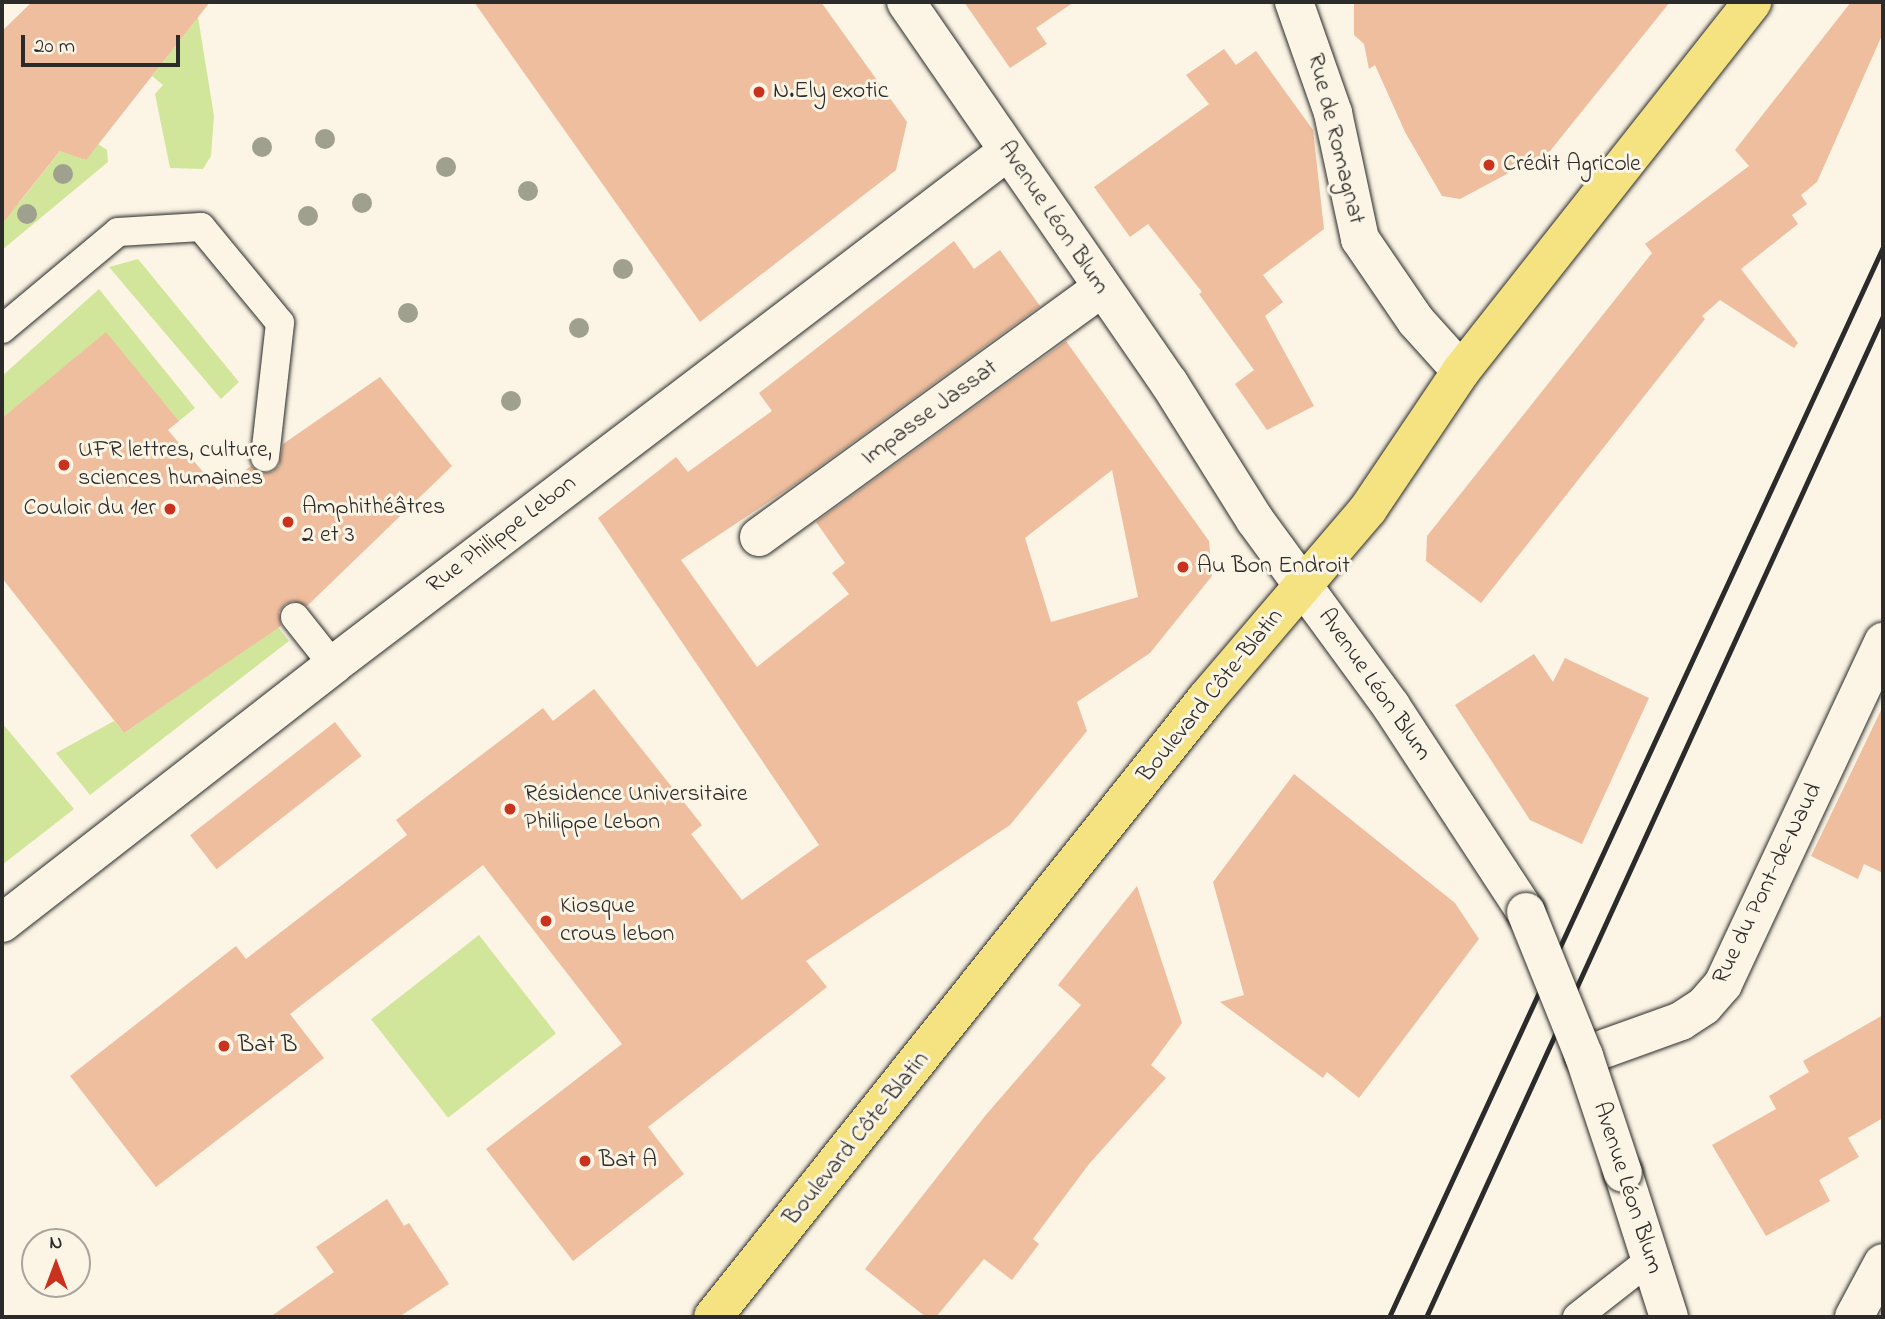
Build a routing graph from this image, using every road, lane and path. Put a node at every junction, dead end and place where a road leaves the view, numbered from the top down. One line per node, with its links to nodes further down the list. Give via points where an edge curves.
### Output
1 (906, 2): 4 (street, Avenue Léon Blum)
2 (1294, 2): 7 (street, Rue de Romagnat, via 1333,113 1360,239 1416,321)
3 (1752, 2): 7 (main road, Boulevard Côte-Blatin)
4 (1007, 152): 5 (street, Avenue Léon Blum); 13 (street, Rue Philippe Lebon)
5 (1100, 289): 9 (street, Impasse Jassat); 10 (street, Avenue Léon Blum)
6 (2, 329): 8 (lane, via 118,232 201,228 280,323)
7 (1461, 371): 10 (main road, Boulevard Côte-Blatin, via 1368,509)
8 (265, 457)
9 (759, 537)
10 (1303, 585): 15 (street, Avenue Léon Blum, bridge, via 1391,706 1526,912); 18 (main road, Boulevard Côte-Blatin)
11 (295, 617): 13 (lane)
12 (1883, 642): 15 (street, Rue du Pont-de-Naud, via 1723,984 1704,1006 1681,1021)
13 (332, 665): 14 (street, Rue Philippe Lebon)
14 (2, 923)
15 (1584, 1056): 16 (street, Avenue Léon Blum, bridge)
16 (1651, 1259): 19 (lane); 20 (street, Avenue Léon Blum)
17 (1883, 1263): 21 (street)
18 (713, 1317)
19 (1577, 1317)
20 (1669, 1317)
21 (1854, 1317)

